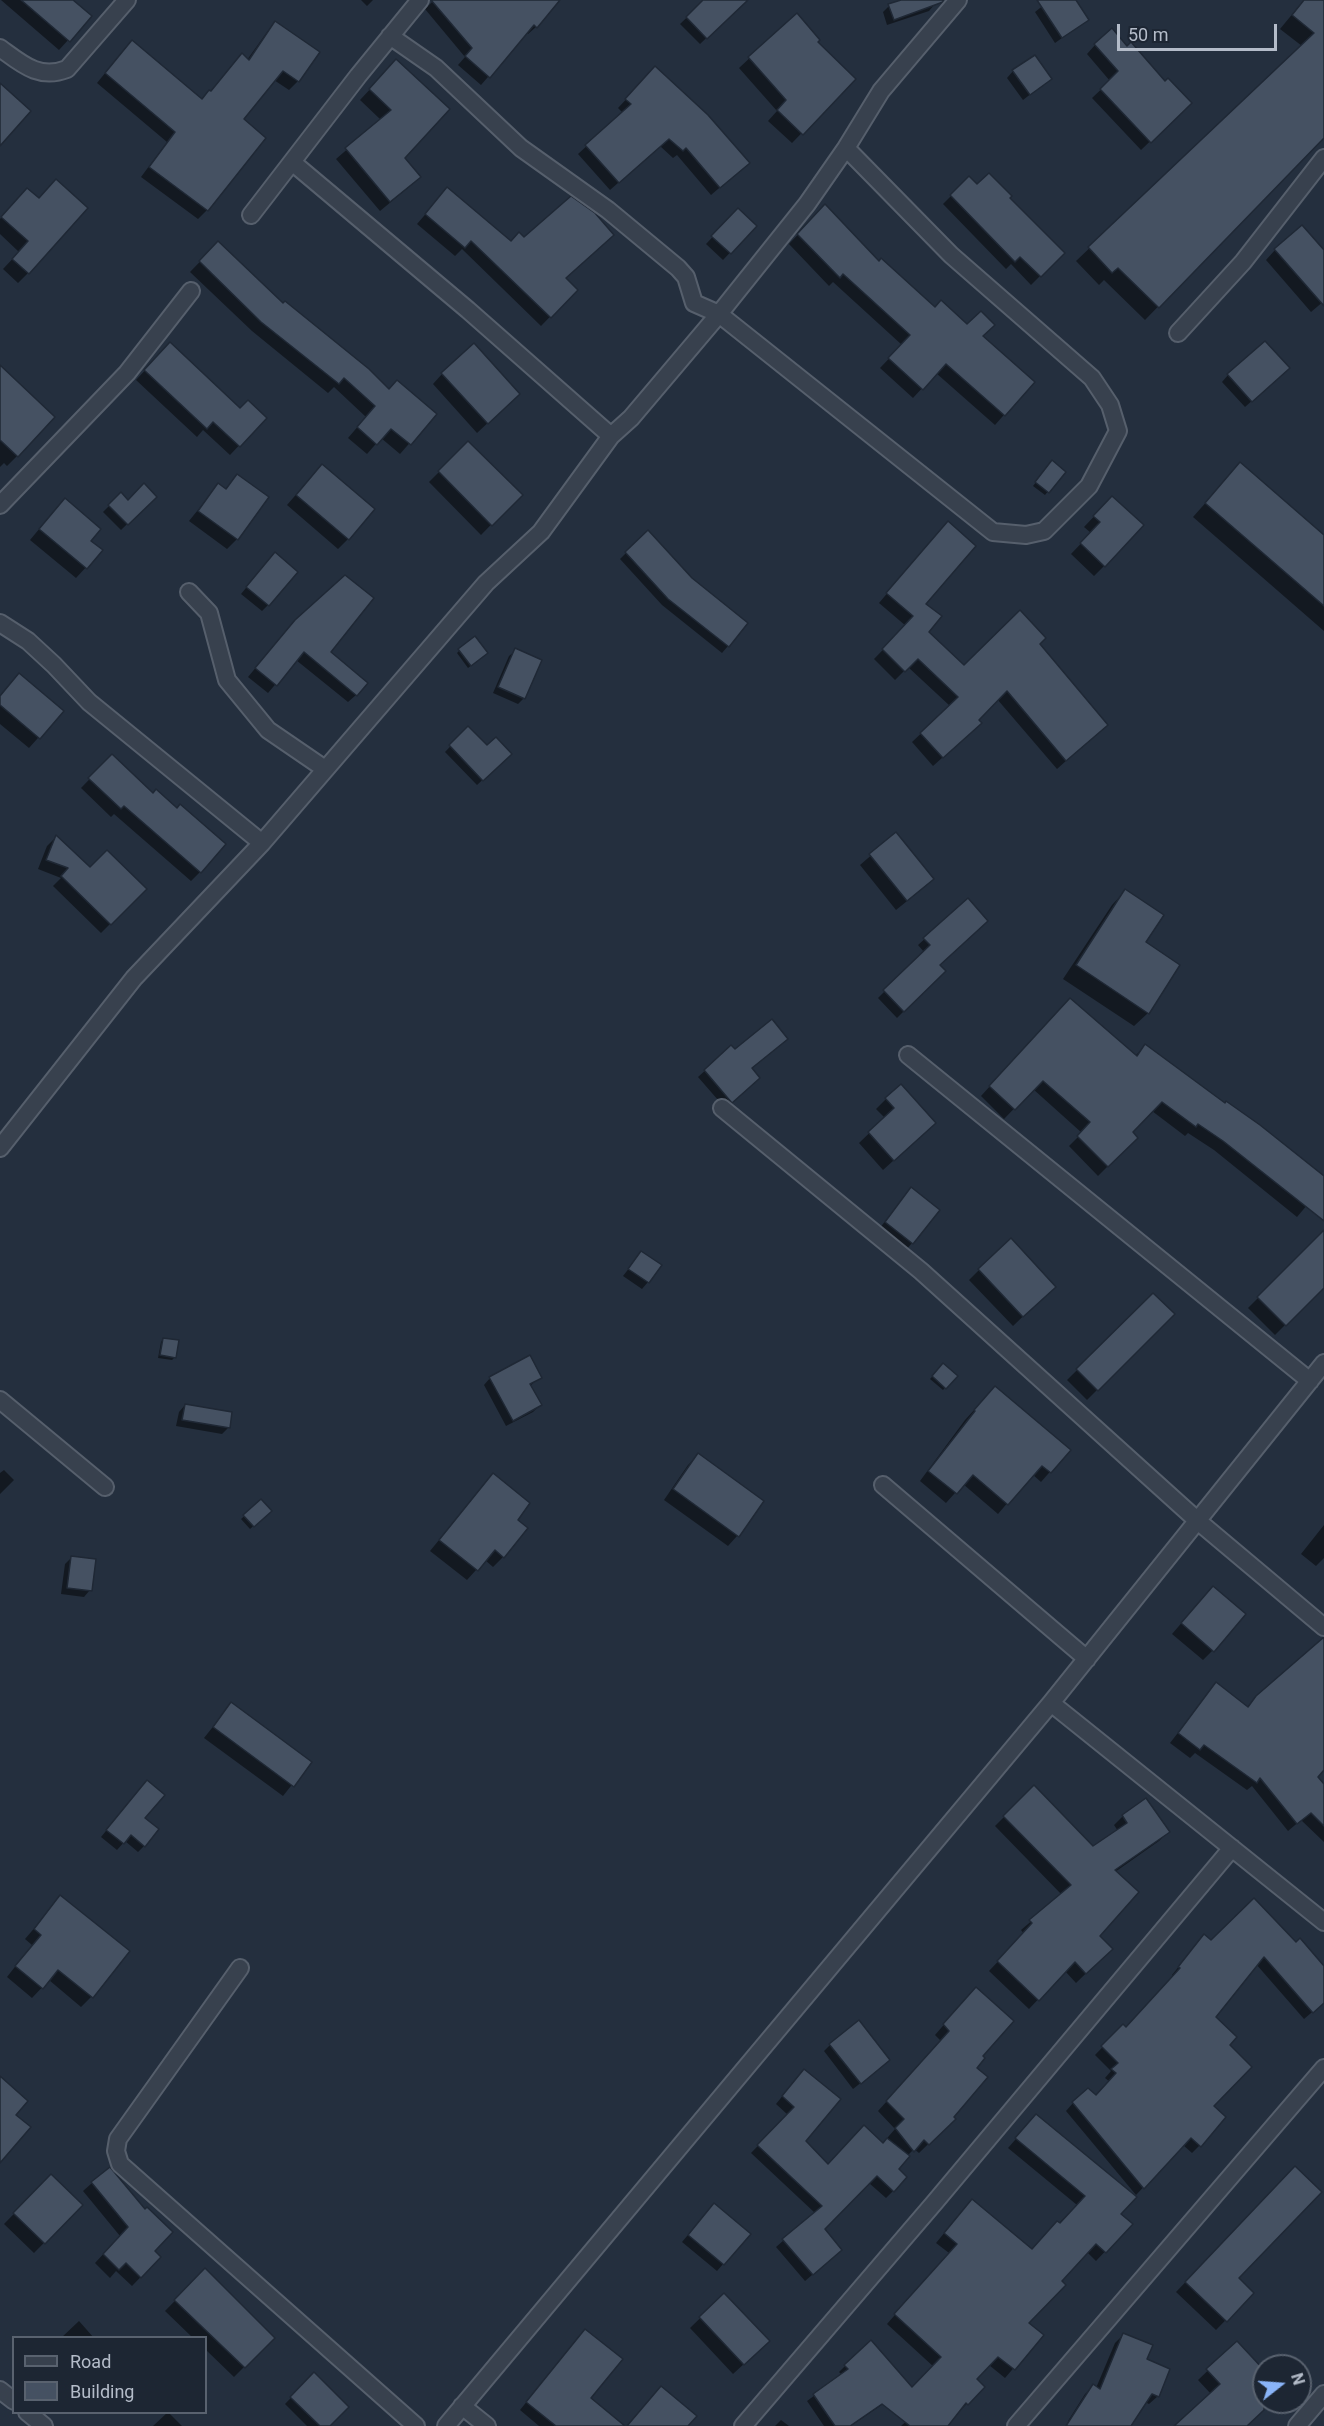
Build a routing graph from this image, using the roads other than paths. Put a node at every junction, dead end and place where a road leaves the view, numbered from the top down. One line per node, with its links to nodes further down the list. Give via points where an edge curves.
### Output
1 (127, 0): 5 (street, via 67,69 44,74)
2 (420, 0): 4 (street)
3 (958, 0): 6 (street, via 881,91)
4 (390, 36): 8 (street); 11 (street, via 436,68 521,148 608,210 678,268 686,277 694,303)
5 (0, 48)
6 (846, 148): 11 (street); 11 (street, via 951,255 1092,378 1110,405 1118,431 1089,486 1044,531 1026,535 993,532)
7 (1324, 158): 12 (street, via 1243,262)
8 (292, 162): 9 (street); 13 (street)
9 (251, 215)
10 (191, 291): 14 (street, via 127,373)
11 (719, 315): 13 (street)
12 (1178, 333)
13 (611, 436): 17 (street, via 541,532 486,583)
14 (0, 505)
15 (189, 592): 17 (street, via 209,614 228,680 268,730)
16 (0, 623): 18 (street, via 28,641 89,702)
17 (325, 769): 18 (street)
18 (262, 843): 21 (street, via 134,978)
19 (908, 1055): 23 (street)
20 (722, 1108): 27 (street, via 921,1271)
21 (0, 1148)
22 (1324, 1363): 23 (street)
23 (1310, 1381): 27 (street)
24 (0, 1400): 26 (street)
25 (883, 1485): 29 (street)
26 (105, 1487)
27 (1198, 1522): 28 (street); 29 (street)
28 (1324, 1627)
29 (1087, 1659): 30 (street)
30 (1052, 1703): 31 (street); 38 (street)
31 (1232, 1848): 32 (street); 44 (street)
32 (1324, 1922)
33 (240, 1968): 41 (street, via 118,2139 120,2164)
34 (1324, 2068): 45 (street)
35 (0, 2390): 37 (street)
36 (1324, 2394): 46 (street)
37 (12, 2399)
38 (462, 2406): 42 (street); 43 (street)
39 (29, 2414): 40 (street)
40 (44, 2426)
41 (416, 2426)
42 (446, 2426)
43 (487, 2426)
44 (743, 2426)
45 (1016, 2426)
46 (1297, 2426)

